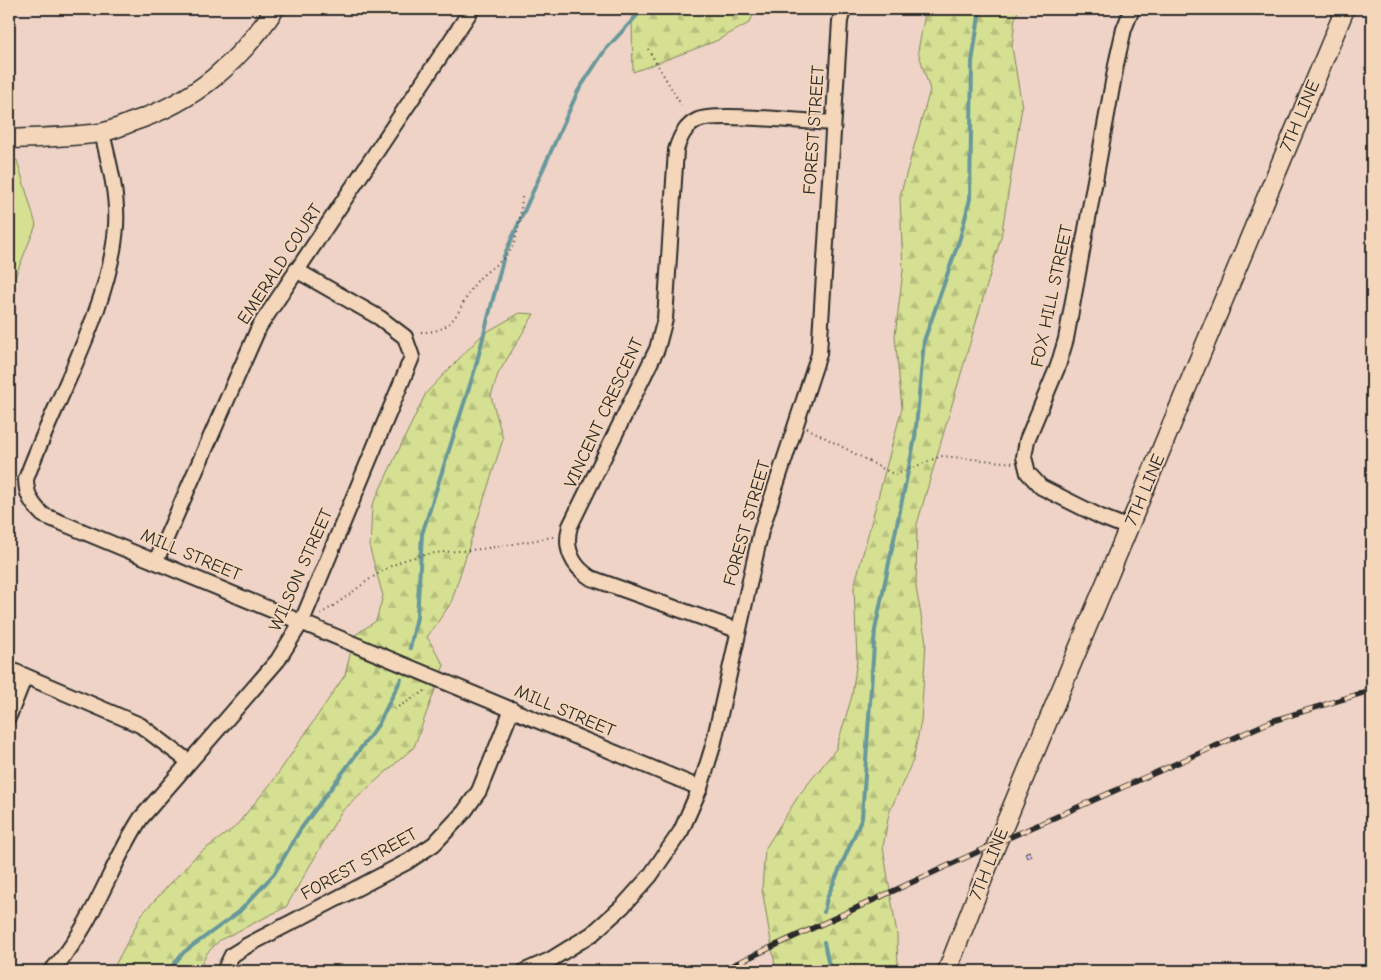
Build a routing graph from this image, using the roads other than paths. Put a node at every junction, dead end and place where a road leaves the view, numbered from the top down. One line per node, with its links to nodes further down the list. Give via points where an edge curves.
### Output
1 (275, 9): 7 (street, via 232,64 209,84 176,104)
2 (472, 9): 9 (street, EMERALD COURT)
3 (844, 9): 6 (street, FOREST STREET, via 840,21)
4 (1132, 9): 10 (street, FOX HILL STREET, via 1116,60 1062,353 1027,440 1024,457 1028,473 1039,485 1100,517)
5 (1344, 9): 10 (street, 7TH LINE)
6 (833, 123): 13 (street, FOREST STREET, via 819,354 761,531); 13 (street, VINCENT CRESCENT, via 711,117 690,125 681,136 676,150 665,319 657,349 569,531 568,547 572,560 591,578)
7 (102, 133): 8 (street); 11 (street, MILL STREET, via 115,197 113,257 92,321 26,479 26,491 32,504 43,515)
8 (9, 139)
9 (296, 270): 11 (street, EMERALD COURT, via 259,327); 12 (street, WILSON STREET, via 380,318 405,337 412,357)
10 (1129, 528): 23 (street, 7TH LINE)
11 (156, 561): 12 (street, MILL STREET)
12 (302, 621): 16 (street, MILL STREET); 18 (street, WILSON STREET, via 278,660)
13 (738, 630): 19 (street, FOREST STREET, via 713,746)
14 (9, 669): 15 (street)
15 (25, 676): 17 (street); 18 (street, via 140,725)
16 (512, 709): 19 (street, MILL STREET); 21 (street, FOREST STREET, via 479,791 434,844 407,862 248,945 232,955)
17 (9, 716)
18 (188, 761): 20 (street, WILSON STREET, via 140,818 78,936)
19 (700, 788): 22 (street, FOREST STREET, via 681,831 650,876 623,906 592,934)
20 (50, 971)
21 (224, 971)
22 (525, 971)
23 (946, 971)

